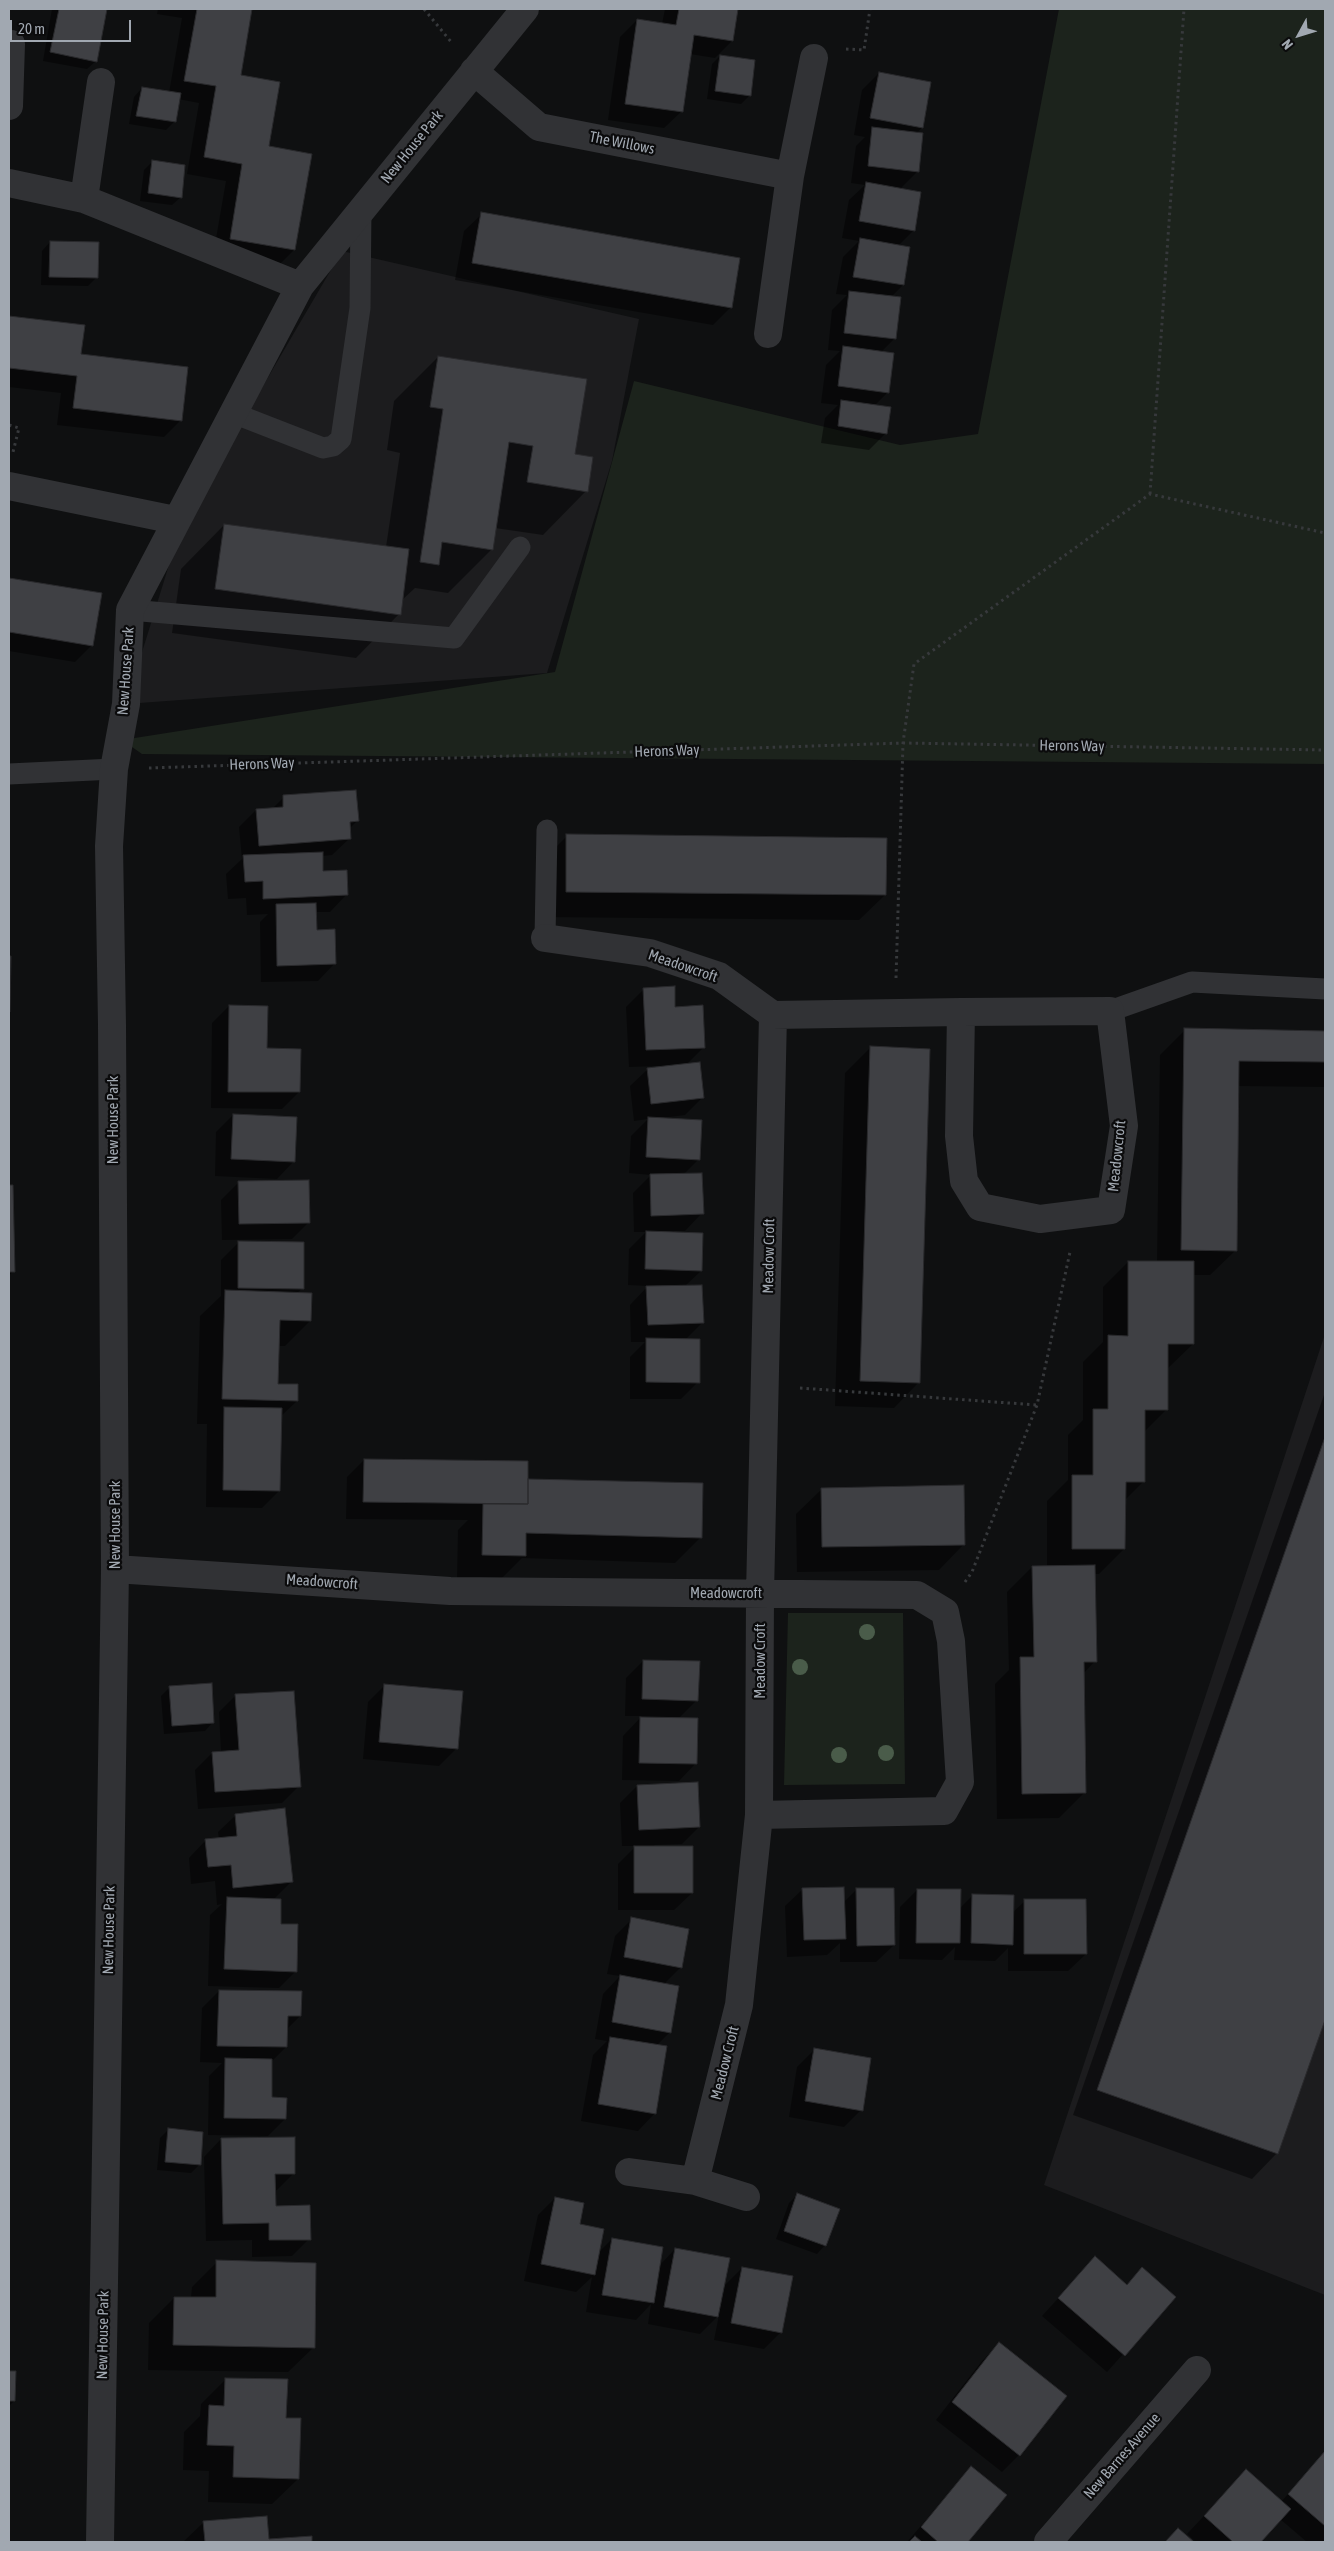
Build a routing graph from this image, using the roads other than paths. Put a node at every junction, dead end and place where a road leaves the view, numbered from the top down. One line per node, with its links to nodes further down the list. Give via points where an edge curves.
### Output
1 (526, 9): 4 (street, New House Park)
2 (11, 44): 6 (street)
3 (814, 58): 7 (street)
4 (474, 71): 7 (street, The Willows, via 539,127); 10 (street, New House Park)
5 (101, 82): 9 (street)
6 (9, 106)
7 (790, 176): 12 (street)
8 (9, 183): 9 (street)
9 (84, 199): 11 (street)
10 (361, 208): 11 (street, New House Park); 13 (lane, via 360,308 341,440 323,448)
11 (300, 286): 13 (street, New House Park)
12 (768, 334)
13 (233, 413): 15 (street, New House Park)
14 (9, 486): 15 (street)
15 (175, 520): 17 (street, New House Park)
16 (520, 547): 17 (lane, via 454,638)
17 (130, 610): 18 (street, New House Park, via 126,704)
18 (114, 769): 19 (lane); 26 (street, New House Park, via 109,846)
19 (9, 774)
20 (547, 830): 21 (lane)
21 (545, 938): 25 (street, Meadowcroft, via 650,953 720,976)
22 (1325, 989): 23 (lane, via 1192,982)
23 (1110, 1011): 24 (street); 24 (street, Meadowcroft, via 1124,1126 1111,1210 1040,1219 980,1207 964,1181 958,1136)
24 (960, 1012): 25 (street)
25 (774, 1015): 27 (street, Meadow Croft)
26 (115, 1569): 27 (street, Meadowcroft, via 450,1591); 33 (street, New House Park)
27 (760, 1594): 28 (street, Meadow Croft); 28 (street, Meadowcroft, via 917,1595 945,1612 951,1641 960,1782 944,1811)
28 (759, 1815): 30 (street, Meadow Croft, via 739,2005)
29 (629, 2172): 30 (street)
30 (696, 2181): 31 (street)
31 (746, 2197)
32 (1196, 2370): 34 (street, New Barnes Avenue)
33 (100, 2542)
34 (1048, 2542)

